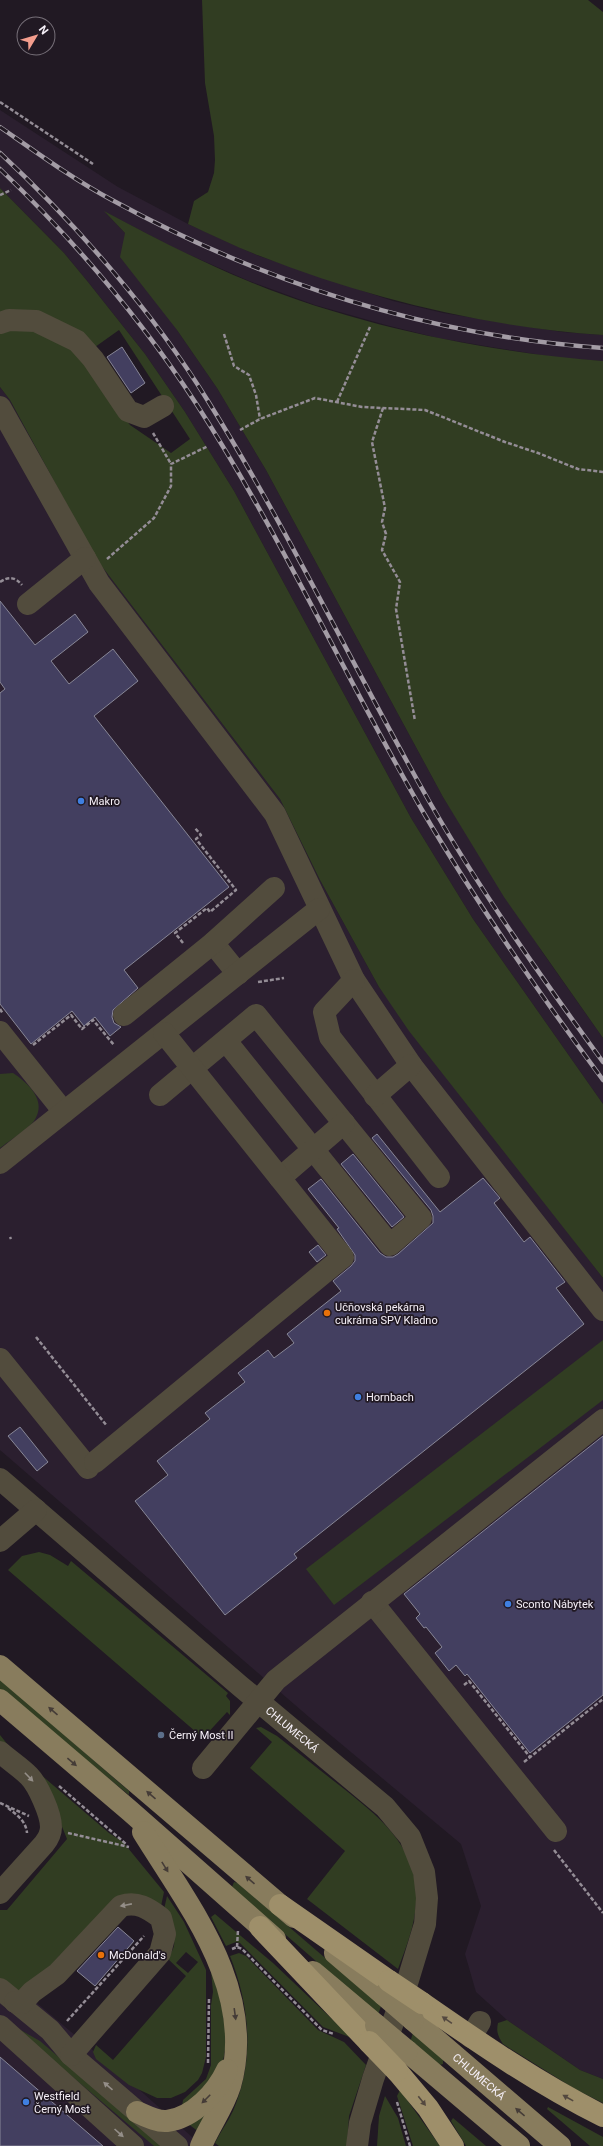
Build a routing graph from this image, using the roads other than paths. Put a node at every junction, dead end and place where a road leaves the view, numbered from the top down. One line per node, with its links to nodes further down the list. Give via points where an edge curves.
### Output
1 (0, 323): 2 (street, via 9,320 36,321 77,341 93,359 128,411 144,417)
2 (163, 406)
3 (0, 407): 4 (street)
4 (85, 558): 5 (street); 7 (street, via 99,583 275,814)
5 (25, 594)
6 (274, 888): 8 (street)
7 (319, 909): 9 (street); 10 (street)
8 (214, 943): 9 (street); 11 (street)
9 (238, 974): 13 (street)
10 (354, 980): 15 (street); 18 (street, via 324,1012 330,1037)
11 (124, 1015)
12 (0, 1032): 19 (street, via 22,1048)
13 (164, 1032): 16 (street); 19 (street)
14 (226, 1041): 16 (street); 20 (street, via 256,1015); 21 (street)
15 (411, 1065): 18 (street); 25 (street)
16 (193, 1069): 17 (street); 24 (street)
17 (160, 1095)
18 (375, 1096): 23 (street)
19 (64, 1112): 22 (street)
20 (344, 1123): 21 (street); 21 (street, via 421,1218 390,1245)
21 (313, 1149): 24 (street)
22 (0, 1163)
23 (439, 1176)
24 (280, 1178): 26 (street, via 343,1257 92,1465)
25 (603, 1310)
26 (0, 1359)
27 (603, 1420): 31 (street)
28 (0, 1479): 29 (street, CHLUMECKÁ)
29 (36, 1510): 30 (street); 36 (street, CHLUMECKÁ)
30 (0, 1541)
31 (372, 1602): 36 (street, via 276,1680); 40 (street)
32 (0, 1654): 34 (street)
33 (0, 1666): 34 (main road)
34 (29, 1690): 43 (main road, one-way to 34)
35 (0, 1700): 39 (main road, one-way to 39)
36 (258, 1702): 38 (street); 55 (street, CHLUMECKÁ, via 385,1807 410,1836 424,1872 427,1898 425,1924)
37 (0, 1752): 41 (street, one-way to 41, via 36,1785 50,1820 49,1837)
38 (202, 1768)
39 (130, 1811): 44 (main road); 50 (main road, one-way to 50, via 217,1956 230,1988)
40 (556, 1830)
41 (10, 1876): 42 (street)
42 (0, 1893)
43 (280, 1905): 46 (highway, bridge)
44 (260, 1928): 48 (highway)
45 (5, 2001): 51 (street, via 50,2030); 51 (street, one-way to 45, via 160,1953 165,1934 161,1918 144,1906 120,1906 57,1974 32,1992 22,2003)
46 (418, 2012): 54 (highway, one-way to 46, via 549,2087 476,2030); 63 (main road, CHLUMECKÁ, one-way to 46)
47 (0, 2026): 52 (street)
48 (373, 2034): 61 (highway, one-way to 61, bridge); 62 (main road, bridge, via 407,2051)
49 (0, 2040): 52 (street)
50 (236, 2040): 53 (main road, one-way to 53, via 225,2074 212,2093 193,2110 166,2121); 58 (main road, via 227,2096)
51 (71, 2054): 53 (street, one-way to 51)
52 (84, 2102): 56 (street, one-way to 56)
53 (137, 2112): 57 (street)
54 (603, 2116)
55 (360, 2123): 59 (street, CHLUMECKÁ); 60 (street, CHLUMECKÁ)
56 (133, 2146)
57 (177, 2146)
58 (201, 2146)
59 (357, 2146)
60 (363, 2146)
61 (453, 2146)
62 (519, 2146)
63 (560, 2146)

